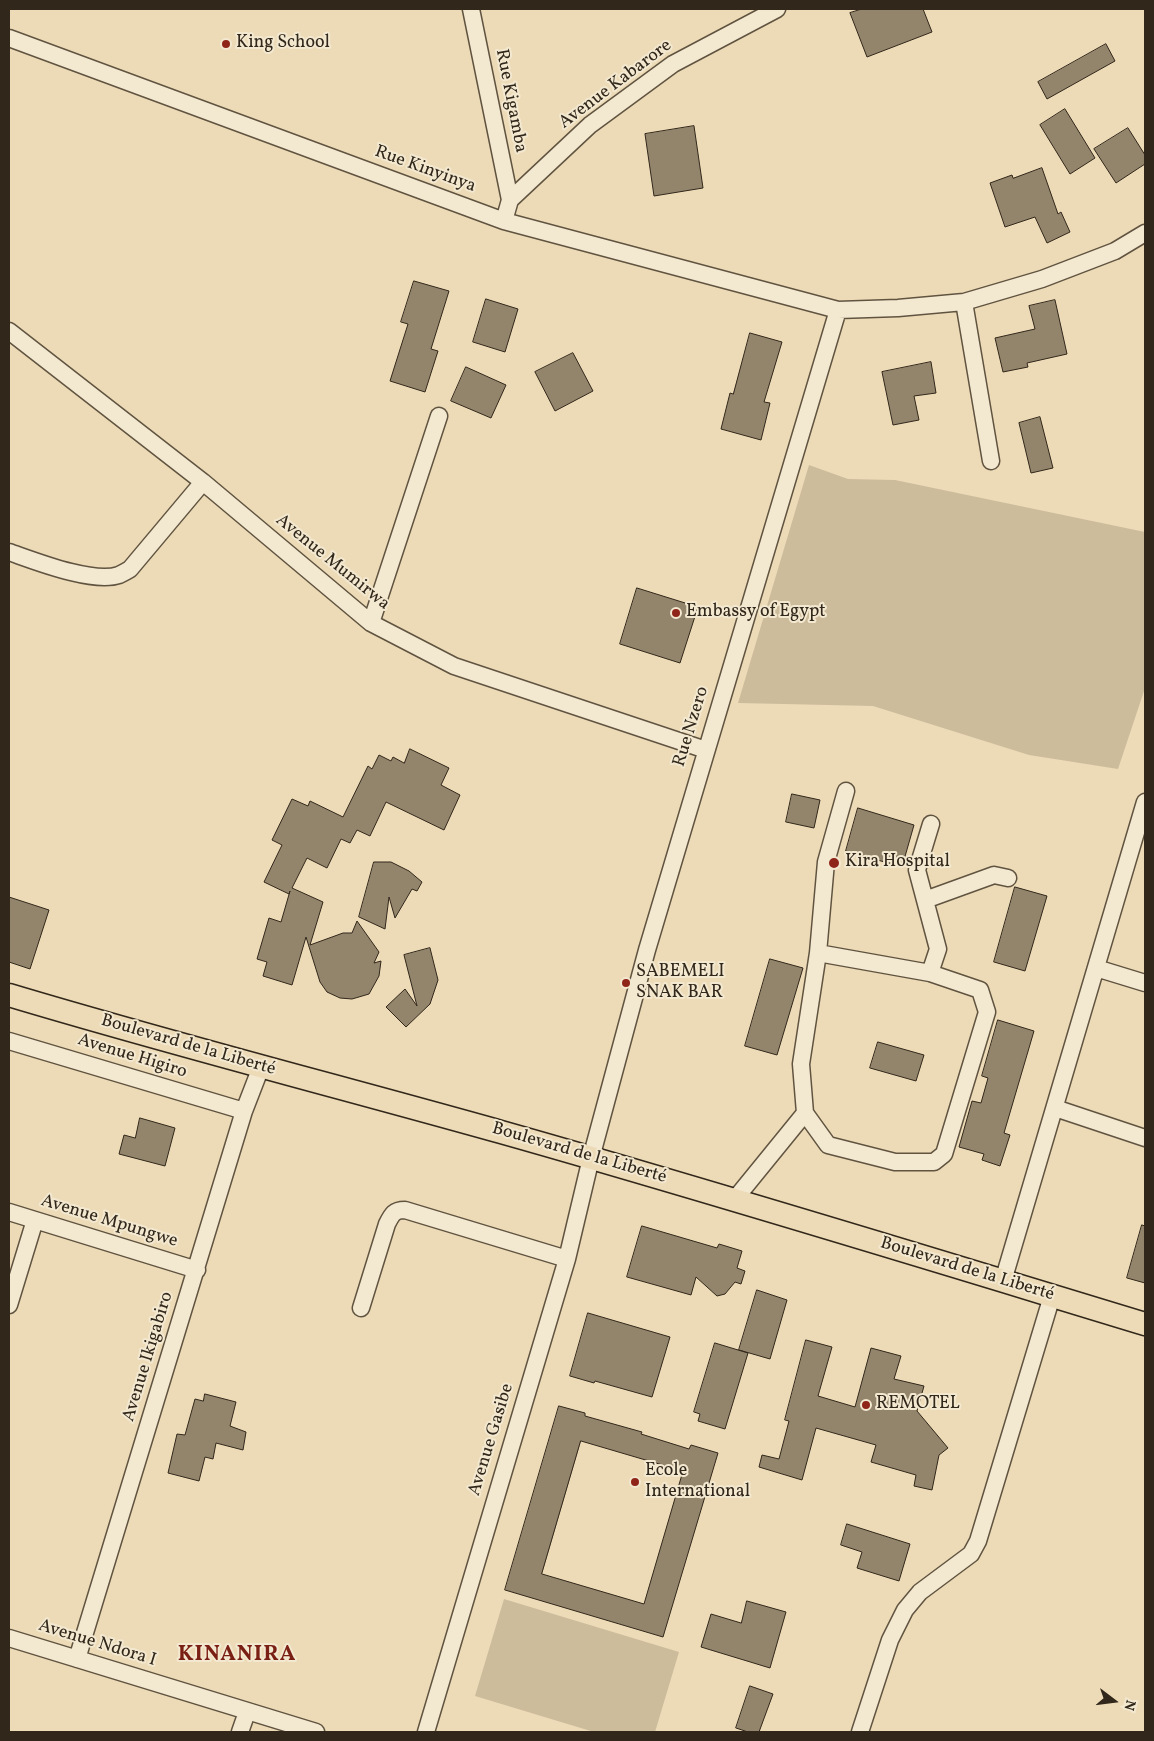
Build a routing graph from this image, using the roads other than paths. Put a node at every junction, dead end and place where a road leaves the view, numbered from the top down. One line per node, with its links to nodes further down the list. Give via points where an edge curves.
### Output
1 (471, 9): 4 (street, Rue Kigamba)
2 (777, 9): 4 (street, Avenue Kabarore, via 673,64 590,124)
3 (9, 38): 5 (street, Rue Kinyinya)
4 (510, 200): 5 (street)
5 (504, 221): 8 (street, Rue Kinyinya)
6 (1145, 233): 7 (street, Rue Kinyinya, via 1114,251 1042,279)
7 (964, 302): 8 (street, Rue Kinyinya); 11 (street)
8 (838, 310): 15 (street, Rue Nzero)
9 (9, 331): 12 (street, Avenue Mumirwa)
10 (439, 416): 14 (street)
11 (991, 461)
12 (203, 482): 13 (street, via 130,569 119,575 77,573); 14 (street, Avenue Mumirwa)
13 (9, 552)
14 (371, 622): 15 (street, Avenue Mumirwa, via 454,666)
15 (706, 750): 33 (street, Rue Nzero, via 647,950)
16 (846, 791): 22 (street, via 826,862)
17 (1145, 802): 19 (street)
18 (931, 824): 21 (street, via 917,870)
19 (1140, 842): 23 (street)
20 (1008, 878): 21 (street, via 994,875)
21 (925, 900): 24 (street, via 938,949)
22 (818, 953): 24 (street); 31 (street, via 801,1064)
23 (1096, 968): 25 (street); 29 (street)
24 (930, 973): 31 (street, via 980,990 987,1012 944,1154 934,1162 895,1162 828,1145)
25 (1145, 984)
26 (9, 995): 28 (highway, Boulevard de la Liberté)
27 (9, 1041): 30 (street, Avenue Higiro)
28 (261, 1067): 30 (street, Avenue Ikigabiro); 33 (highway, Boulevard de la Liberté)
29 (1055, 1108): 32 (street); 39 (street)
30 (244, 1111): 38 (street, Avenue Ikigabiro)
31 (805, 1113): 34 (street)
32 (1145, 1138)
33 (591, 1158): 34 (highway, Boulevard de la Liberté); 37 (street, Avenue Gasibe)
34 (734, 1200): 39 (highway, Boulevard de la Liberté)
35 (9, 1212): 36 (street, Avenue Mpungwe)
36 (35, 1220): 38 (street, Avenue Mpungwe); 41 (street)
37 (567, 1260): 42 (street, via 398,1210 392,1213 387,1224); 49 (street, Avenue Gasibe)
38 (196, 1270): 45 (street, Avenue Ikigabiro)
39 (1003, 1281): 40 (highway, Boulevard de la Liberté)
40 (1052, 1296): 43 (highway, Boulevard de la Liberté); 50 (street, via 978,1541 971,1554 920,1592 905,1610 890,1640)
41 (9, 1304)
42 (361, 1308)
43 (1145, 1324)
44 (9, 1638): 45 (street, Avenue Ndora I)
45 (77, 1660): 46 (street, Avenue Ndora I)
46 (246, 1712): 47 (street); 48 (street, Avenue Ndora I)
47 (240, 1732)
48 (316, 1732)
49 (426, 1732)
50 (860, 1732)

